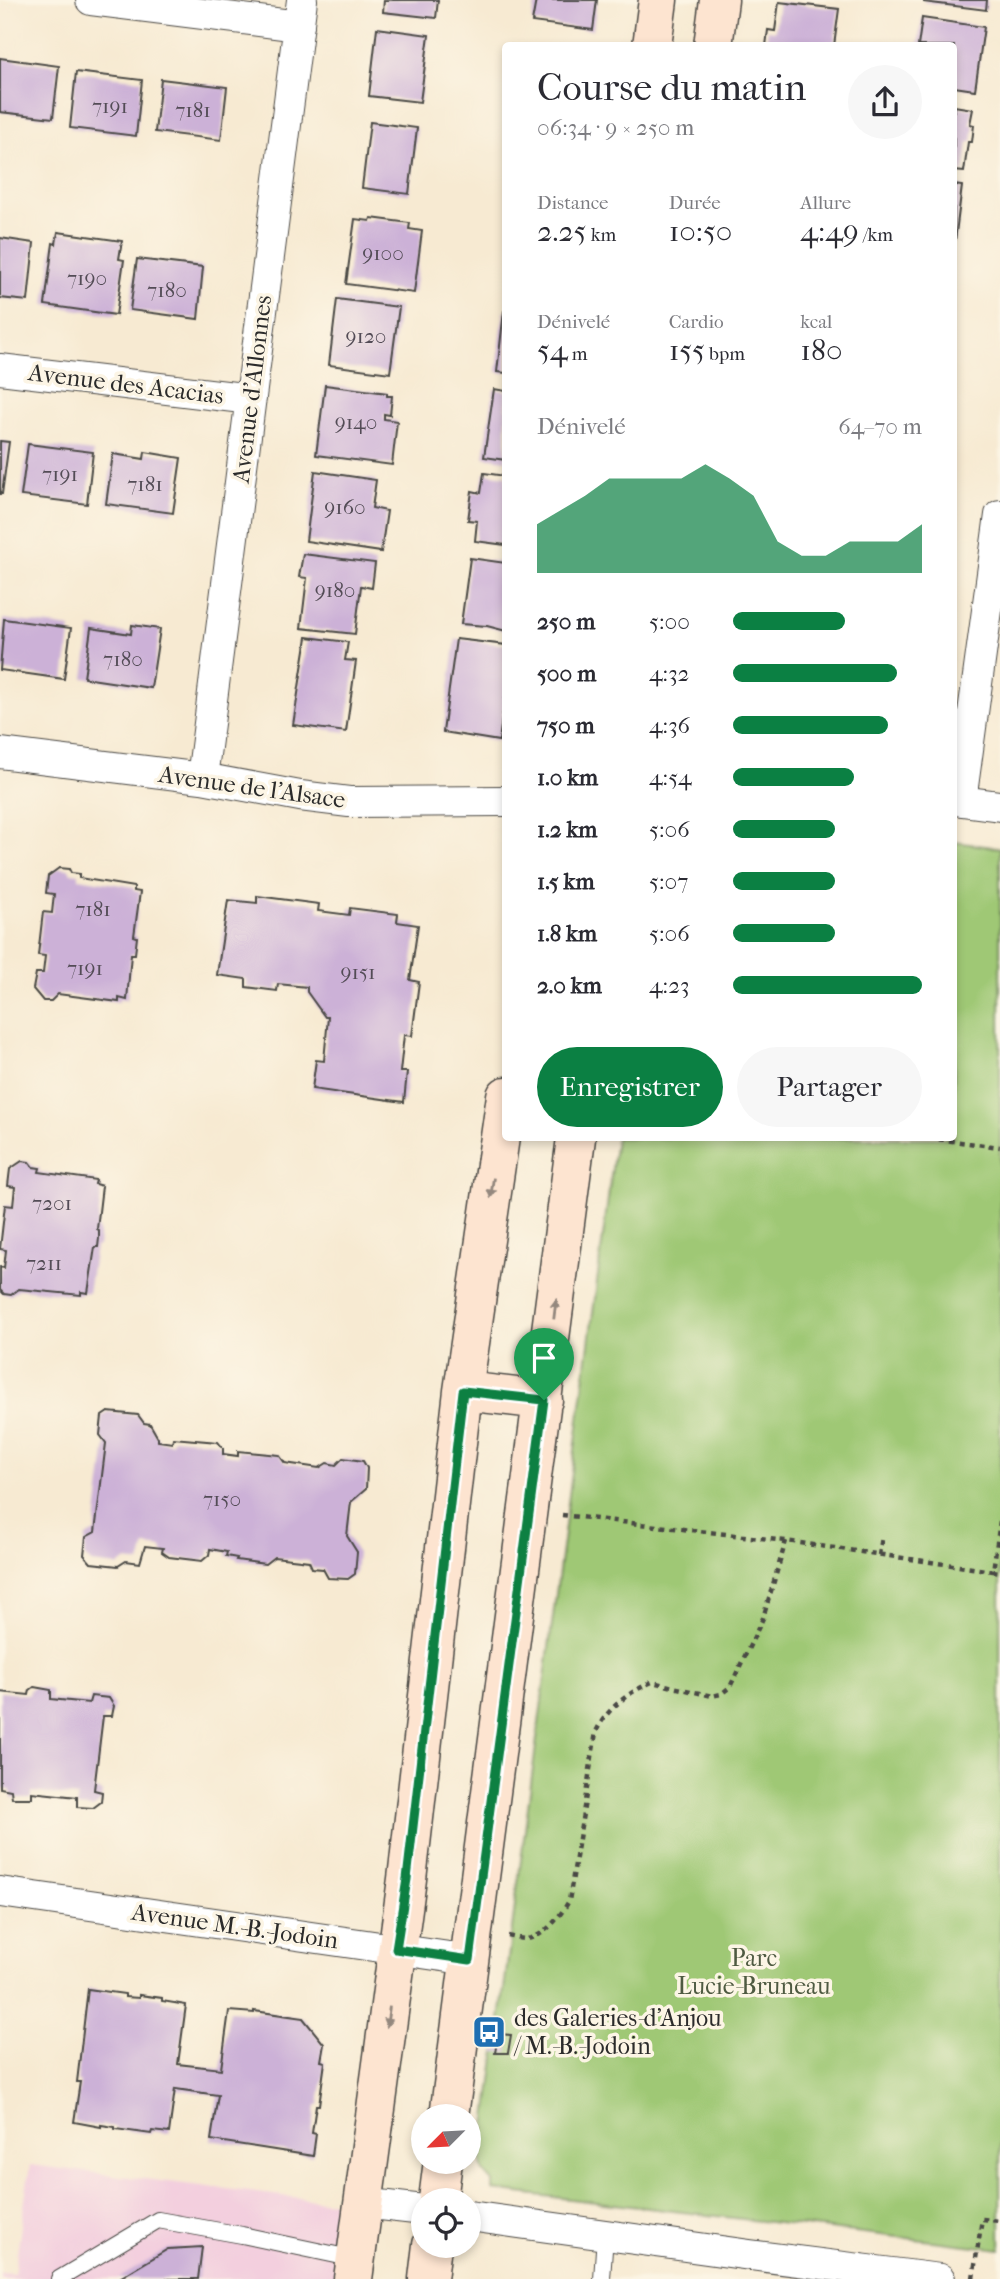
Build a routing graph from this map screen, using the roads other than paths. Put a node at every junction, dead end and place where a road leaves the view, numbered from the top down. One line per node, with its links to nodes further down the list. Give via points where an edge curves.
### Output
1 (91, 0): 4 (street)
2 (658, 0): 5 (street)
3 (719, 0): 6 (street)
4 (300, 13): 8 (street, Avenue d'Allonnes)
5 (653, 42)
6 (714, 42)
7 (0, 369): 8 (street, Avenue des Acacias)
8 (251, 400): 11 (street, Avenue d'Allonnes)
9 (1000, 515): 13 (street)
10 (0, 753): 11 (street, Avenue de l'Alsace)
11 (202, 778): 12 (street, Avenue de l'Alsace, via 349,802)
12 (502, 801)
13 (958, 801): 14 (street)
14 (1000, 806)
15 (502, 1123): 17 (street, one-way to 17)
16 (576, 1141): 18 (street, one-way to 16)
17 (463, 1391): 18 (street); 20 (street)
18 (544, 1400): 21 (street)
19 (0, 1892): 20 (street, Avenue M.-B.-Jodoin)
20 (396, 1949): 21 (street, Avenue M.-B.-Jodoin); 23 (street, one-way to 23)
21 (470, 1960): 22 (street)
22 (451, 2104)
23 (362, 2203): 24 (street); 28 (street)
24 (411, 2209)
25 (481, 2218): 26 (street)
26 (606, 2235): 29 (street); 32 (lane)
27 (430, 2258): 31 (street)
28 (354, 2269): 30 (lane, via 242,2235 158,2220)
29 (851, 2273): 33 (street)
30 (59, 2279)
31 (428, 2279)
32 (602, 2279)
33 (940, 2279)

